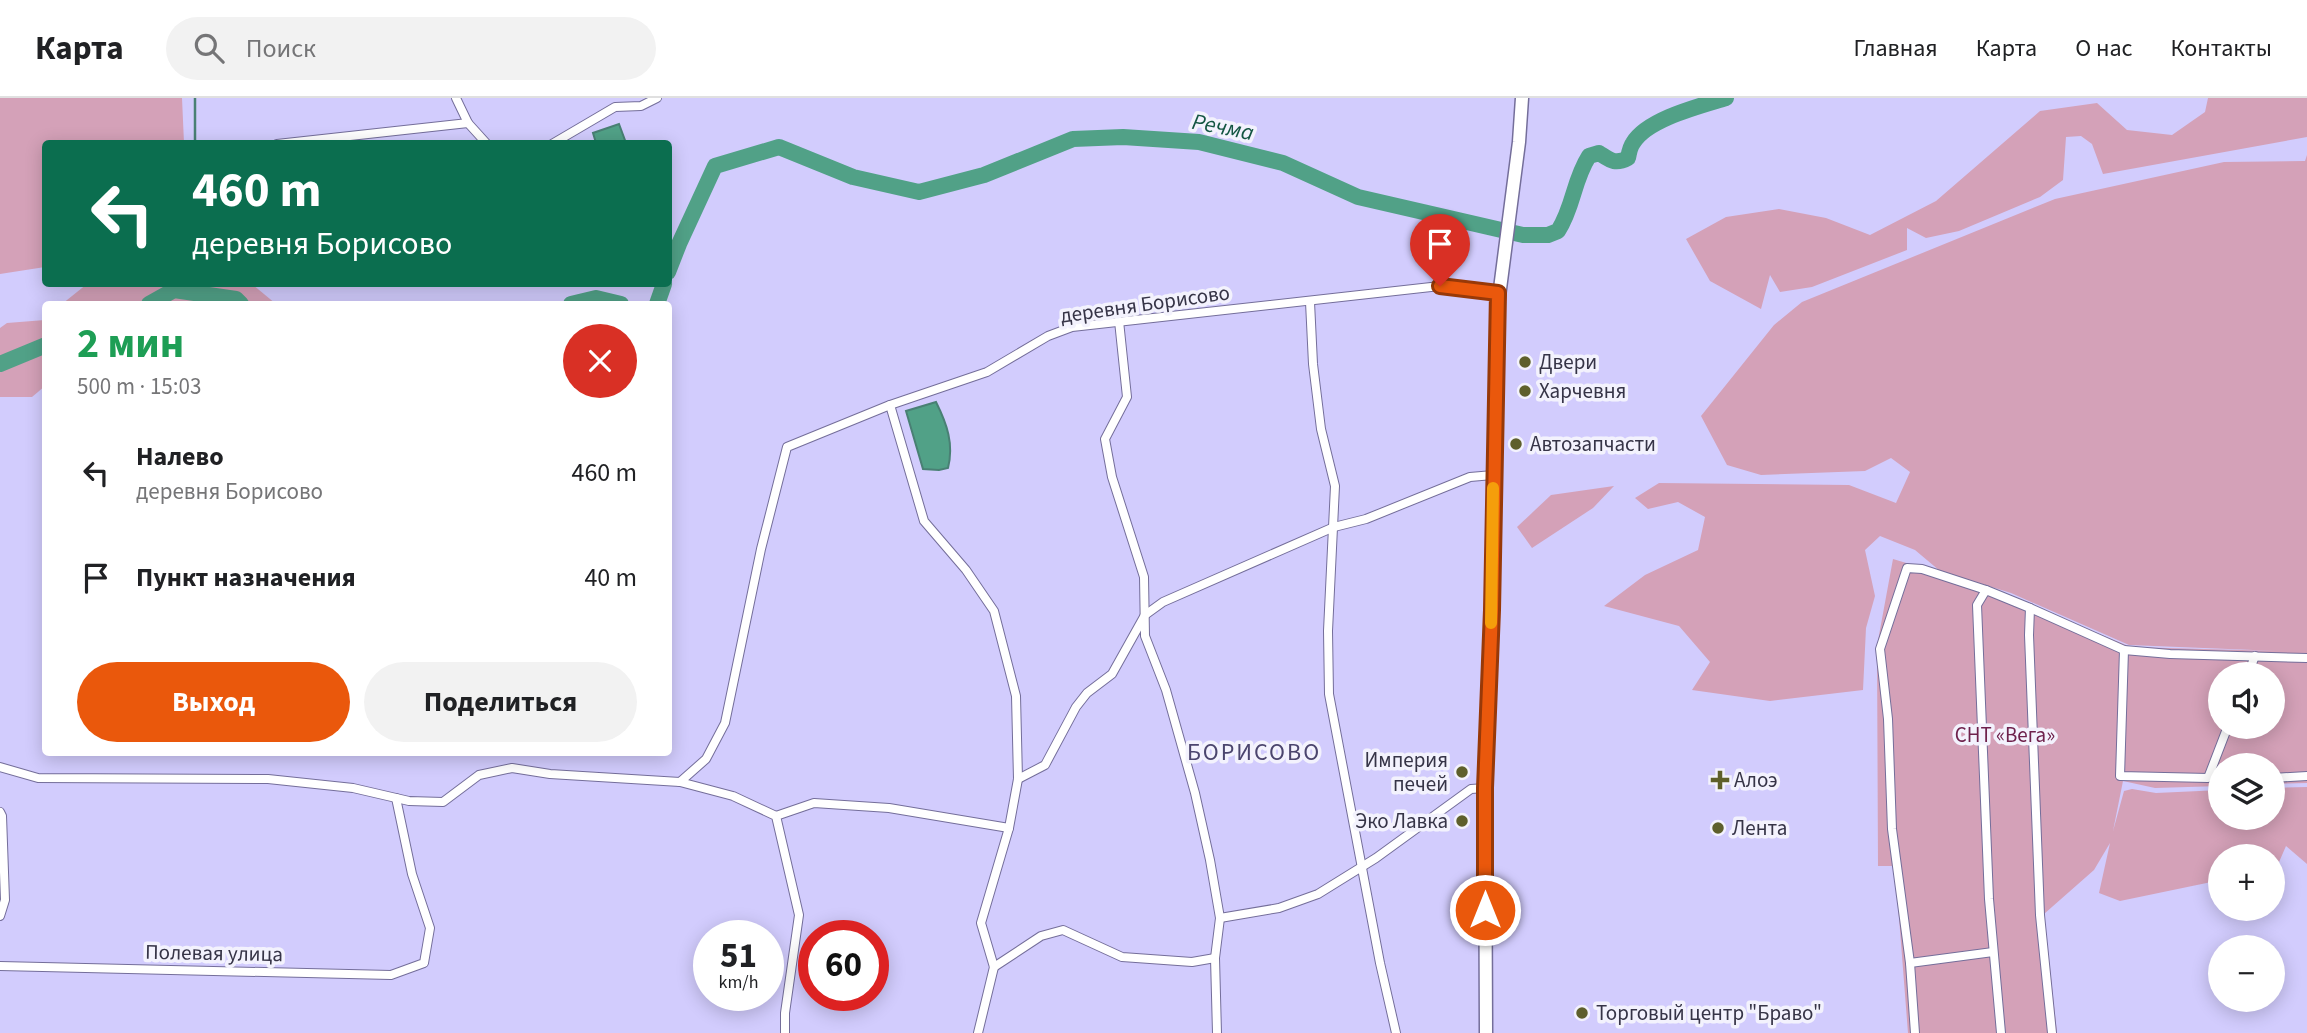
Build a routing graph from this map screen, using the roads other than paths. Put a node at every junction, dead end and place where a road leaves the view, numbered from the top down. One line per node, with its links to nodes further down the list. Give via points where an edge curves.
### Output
1 (456, 98): 6 (street)
2 (630, 98): 5 (street)
3 (657, 98): 5 (street)
4 (1522, 98): 10 (main road)
5 (641, 107): 9 (street, via 615,107)
6 (468, 123): 7 (street); 8 (street)
7 (313, 140)
8 (483, 140)
9 (559, 140)
10 (1498, 293): 11 (street, деревня Борисово, via 1440,286); 14 (main road)
11 (1310, 302): 12 (street, деревня Борисово); 15 (street, via 1312,364 1335,486)
12 (1119, 321): 13 (street, деревня Борисово, via 1072,327 986,372); 18 (street, via 1127,397 1105,439 1112,477 1144,578)
13 (890, 405): 27 (street, via 924,521 994,611 1016,696); 28 (street, деревня Борисово, via 787,447 725,723 706,759)
14 (1493, 475): 15 (street, via 1471,477); 29 (main road)
15 (1334, 527): 18 (street, via 1163,602); 34 (street, via 1329,694)
16 (1986, 590): 17 (street); 37 (street, via 1977,605); 39 (street, via 1907,568 1880,649 1892,830)
17 (2030, 608): 19 (street); 49 (street, via 2040,915)
18 (1145, 615): 27 (street, via 1112,674 1076,707 1045,765); 36 (street, via 1145,636 1166,690 1195,793)
19 (2124, 650): 20 (street); 26 (street, via 2120,776)
20 (2255, 656): 21 (street); 22 (street)
21 (2307, 657)
22 (2253, 662)
23 (0, 767): 30 (street, via 38,778 268,779 353,788)
24 (2307, 776): 25 (street)
25 (2285, 777)
26 (2208, 778)
27 (1018, 779): 33 (street)
28 (680, 782): 30 (street, via 512,768 479,775 443,802); 32 (street, via 733,796)
29 (1485, 788): 34 (street, via 1471,789); 46 (main road)
30 (396, 798): 40 (street, Полевая улица, via 412,874 430,928 424,963 391,975)
31 (0, 812): 35 (street, via 5,901)
32 (776, 816): 33 (street, via 814,803 889,808); 42 (street, via 799,915)
33 (1009, 828): 41 (street, via 981,923)
34 (1362, 866): 36 (street, via 1318,894 1279,908); 45 (street)
35 (0, 916)
36 (1220, 918): 38 (street)
37 (1993, 952): 39 (street); 48 (street)
38 (1215, 958): 41 (street, via 1192,962 1122,957 1063,930 1041,936); 44 (street)
39 (1910, 962): 47 (street)
40 (0, 965)
41 (994, 967): 43 (street)
42 (785, 1033)
43 (978, 1033)
44 (1217, 1033)
45 (1396, 1033)
46 (1486, 1033)
47 (1915, 1033)
48 (2001, 1033)
49 (2052, 1033)

